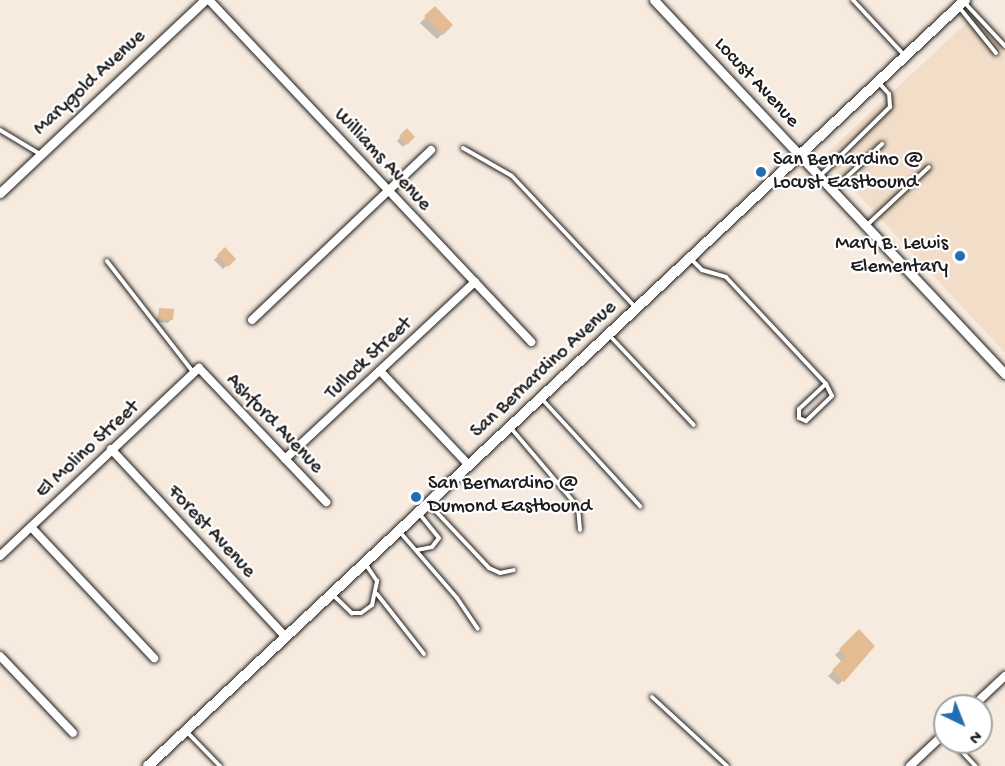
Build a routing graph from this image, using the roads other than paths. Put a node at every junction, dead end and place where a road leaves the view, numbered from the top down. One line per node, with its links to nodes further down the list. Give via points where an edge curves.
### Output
1 (207, 0): 13 (street, Marygold Avenue); 17 (street, Williams Avenue)
2 (654, 0): 14 (street, Locust Avenue)
3 (853, 0): 7 (lane)
4 (962, 3): 5 (lane); 6 (lane); 7 (main road, San Bernardino Avenue)
5 (1005, 46)
6 (996, 53)
7 (905, 57): 8 (main road, San Bernardino Avenue)
8 (879, 82): 14 (main road, San Bernardino Avenue); 16 (lane, via 888,94 890,107)
9 (0, 130): 13 (lane)
10 (882, 144): 18 (lane)
11 (463, 148): 24 (lane, via 512,176)
12 (431, 150): 17 (street)
13 (40, 155): 19 (street, Marygold Avenue)
14 (798, 155): 16 (street, Locust Avenue); 21 (main road, San Bernardino Avenue)
15 (929, 167): 20 (lane)
16 (819, 177): 18 (street, Locust Avenue)
17 (388, 190): 23 (street, Williams Avenue); 25 (street)
18 (832, 192): 20 (street, Locust Avenue)
19 (0, 193)
20 (865, 226): 30 (street, Locust Avenue)
21 (690, 258): 24 (main road, San Bernardino Avenue); 31 (lane, via 702,270 726,277)
22 (107, 261): 28 (lane)
23 (475, 282): 27 (street, Williams Avenue); 29 (street, Tullock Street)
24 (636, 308): 26 (main road, San Bernardino Avenue)
25 (252, 320)
26 (608, 334): 32 (main road, San Bernardino Avenue); 33 (lane)
27 (531, 342)
28 (196, 370): 35 (street, El Molino Street); 36 (street, Ashford Avenue)
29 (380, 371): 36 (street, Tullock Street); 37 (street)
30 (1005, 374)
31 (826, 384): 31 (lane, via 832,396 806,421 799,418 799,409)
32 (541, 397): 34 (main road, San Bernardino Avenue); 40 (lane)
33 (694, 425)
34 (509, 427): 37 (main road, San Bernardino Avenue); 43 (lane, via 578,507)
35 (111, 449): 42 (street, El Molino Street); 52 (street, Forest Avenue)
36 (285, 459): 38 (street, Ashford Avenue)
37 (469, 465): 39 (main road, San Bernardino Avenue)
38 (326, 502)
39 (428, 503): 41 (main road, San Bernardino Avenue); 48 (lane, via 489,568 500,573)
40 (640, 506)
41 (418, 512): 44 (main road, San Bernardino Avenue); 45 (lane, via 439,538 432,547)
42 (31, 526): 46 (street, El Molino Street); 55 (street)
43 (580, 530)
44 (399, 531): 45 (lane); 47 (main road, San Bernardino Avenue)
45 (417, 550): 51 (lane)
46 (0, 556)
47 (364, 563): 49 (main road, San Bernardino Avenue); 50 (lane, via 377,581)
48 (514, 570)
49 (332, 593): 50 (lane, via 357,614 372,605); 52 (main road, San Bernardino Avenue)
50 (377, 594): 53 (lane)
51 (478, 629)
52 (286, 637): 59 (main road, San Bernardino Avenue)
53 (424, 654)
54 (0, 656): 60 (street)
55 (154, 658)
56 (1005, 676): 57 (street)
57 (986, 694)
58 (652, 698): 65 (lane)
59 (186, 731): 63 (main road, San Bernardino Avenue); 64 (lane)
60 (73, 733)
61 (933, 745): 66 (street)
62 (964, 754): 67 (lane)
63 (148, 766)
64 (220, 766)
65 (727, 766)
66 (910, 766)
67 (975, 766)

